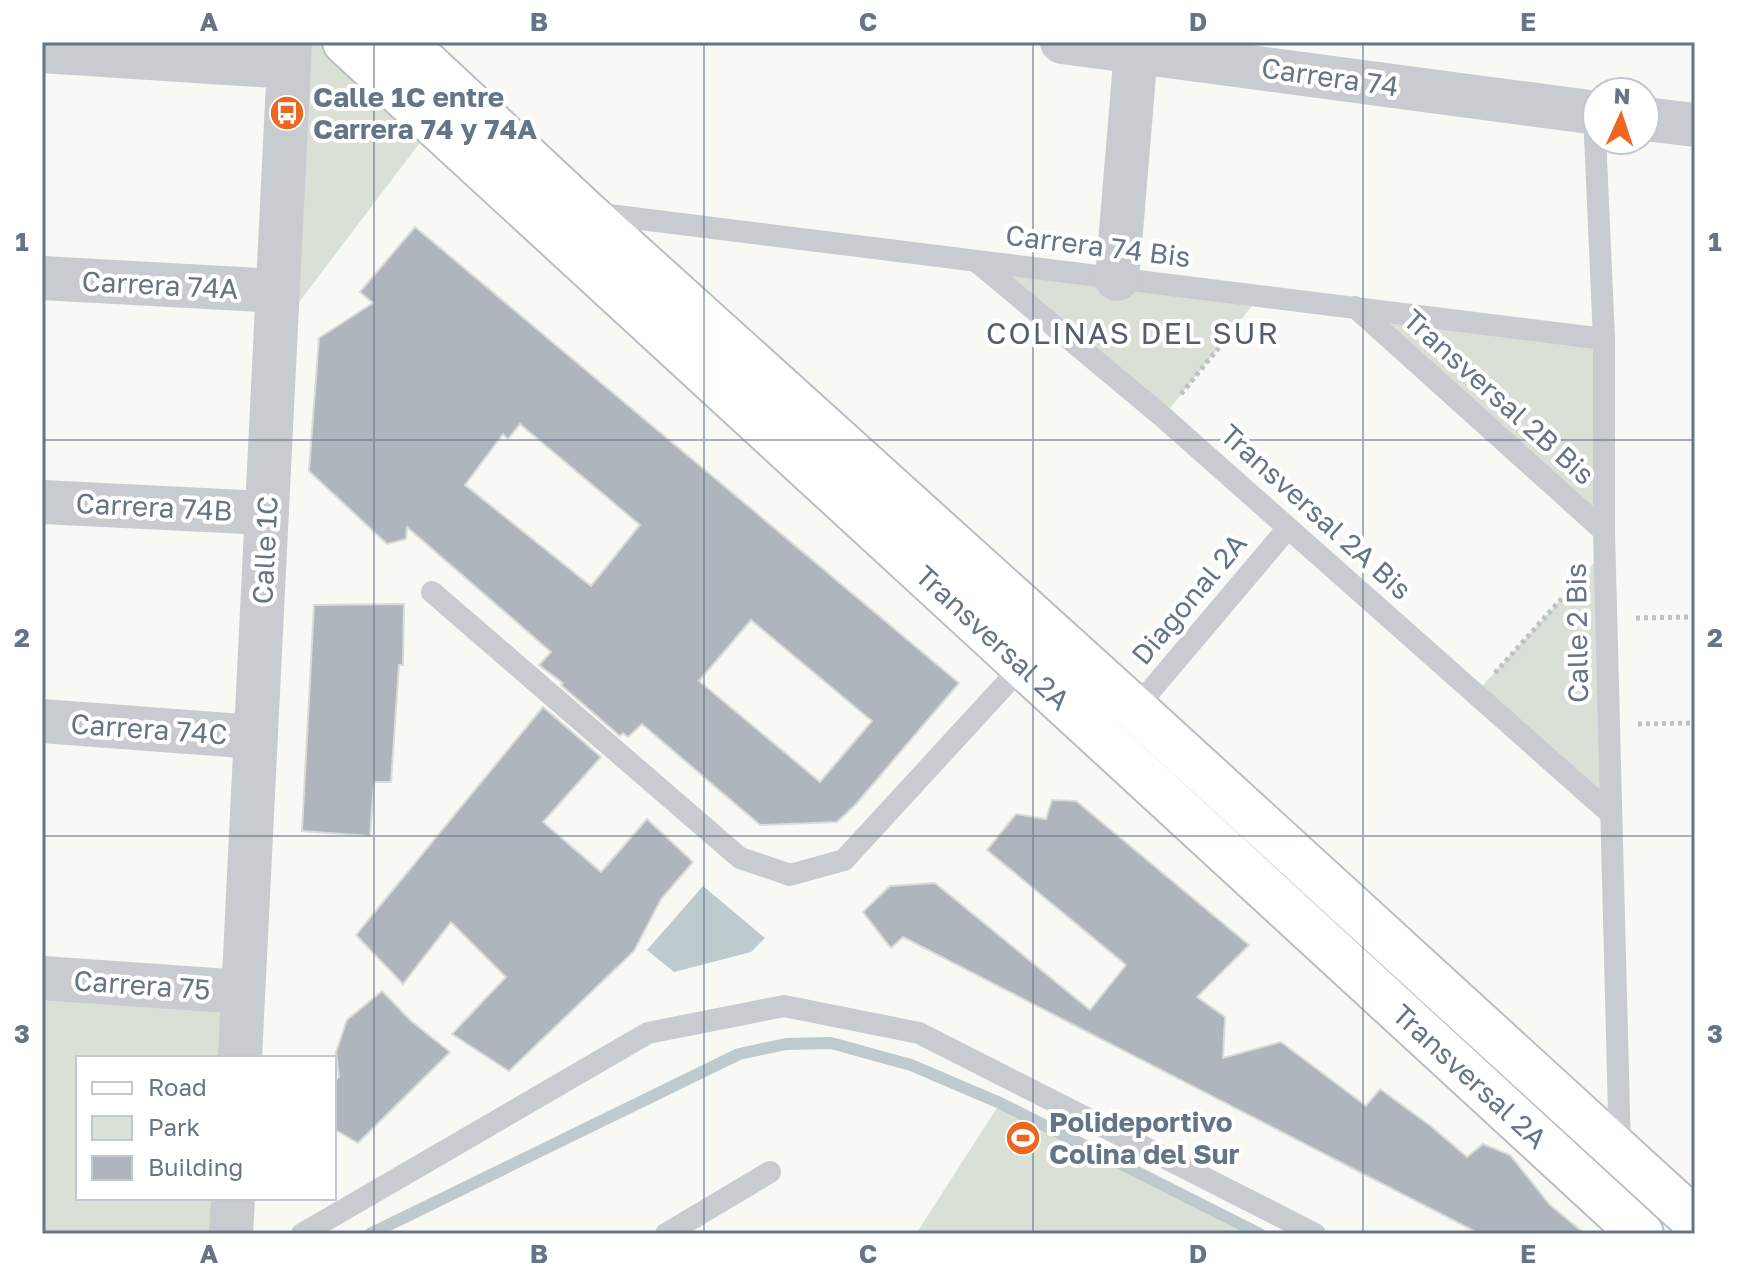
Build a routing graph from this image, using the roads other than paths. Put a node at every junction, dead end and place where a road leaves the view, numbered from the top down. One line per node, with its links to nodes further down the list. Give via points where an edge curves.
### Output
1 (345, 42): 24 (street, Transversal 2A)
2 (403, 42): 11 (street, Transversal 2A)
3 (1062, 42): 5 (street, Carrera 74)
4 (42, 51): 6 (street)
5 (1136, 51): 7 (street, Carrera 74); 14 (street)
6 (290, 54): 15 (street, Calle 1C)
7 (1581, 111)
8 (1661, 121): 9 (street)
9 (1695, 125)
10 (1597, 156): 17 (lane, Calle 2 Bis)
11 (585, 212): 12 (lane, Carrera 74 Bis); 23 (street, Transversal 2A)
12 (976, 261): 14 (lane, Carrera 74 Bis); 20 (lane, Transversal 2A Bis)
13 (42, 278): 15 (street, Carrera 74A)
14 (1117, 279): 16 (lane, Carrera 74 Bis)
15 (278, 291): 19 (street, Calle 1C)
16 (1355, 307): 17 (lane, Carrera 74 Bis); 21 (lane, Transversal 2B Bis)
17 (1604, 339): 21 (lane, Calle 2 Bis)
18 (42, 502): 19 (street, Carrera 74B)
19 (267, 513): 27 (street, Calle 1C)
20 (1288, 528): 25 (lane, Diagonal 2A); 28 (lane, Transversal 2A Bis)
21 (1604, 541): 28 (lane, Calle 2 Bis)
22 (432, 592): 24 (lane, via 740,858 790,875 844,860)
23 (1051, 633): 24 (lane); 25 (street, Transversal 2A)
24 (1023, 666): 40 (street, Transversal 2A)
25 (1135, 709): 32 (street, Transversal 2A)
26 (42, 721): 27 (street, Carrera 74C)
27 (256, 737): 30 (street, Calle 1C)
28 (1611, 814): 32 (lane, Calle 2 Bis)
29 (42, 978): 30 (street, Carrera 75)
30 (243, 992): 31 (street, Calle 1C)
31 (240, 1056)
32 (1620, 1152): 35 (street, Transversal 2A)
33 (770, 1172): 38 (lane)
34 (233, 1200): 36 (street)
35 (1695, 1221)
36 (231, 1234)
37 (302, 1234): 39 (lane, via 648,1033 784,1006 919,1033)
38 (666, 1234)
39 (1315, 1234)
40 (1641, 1234)

